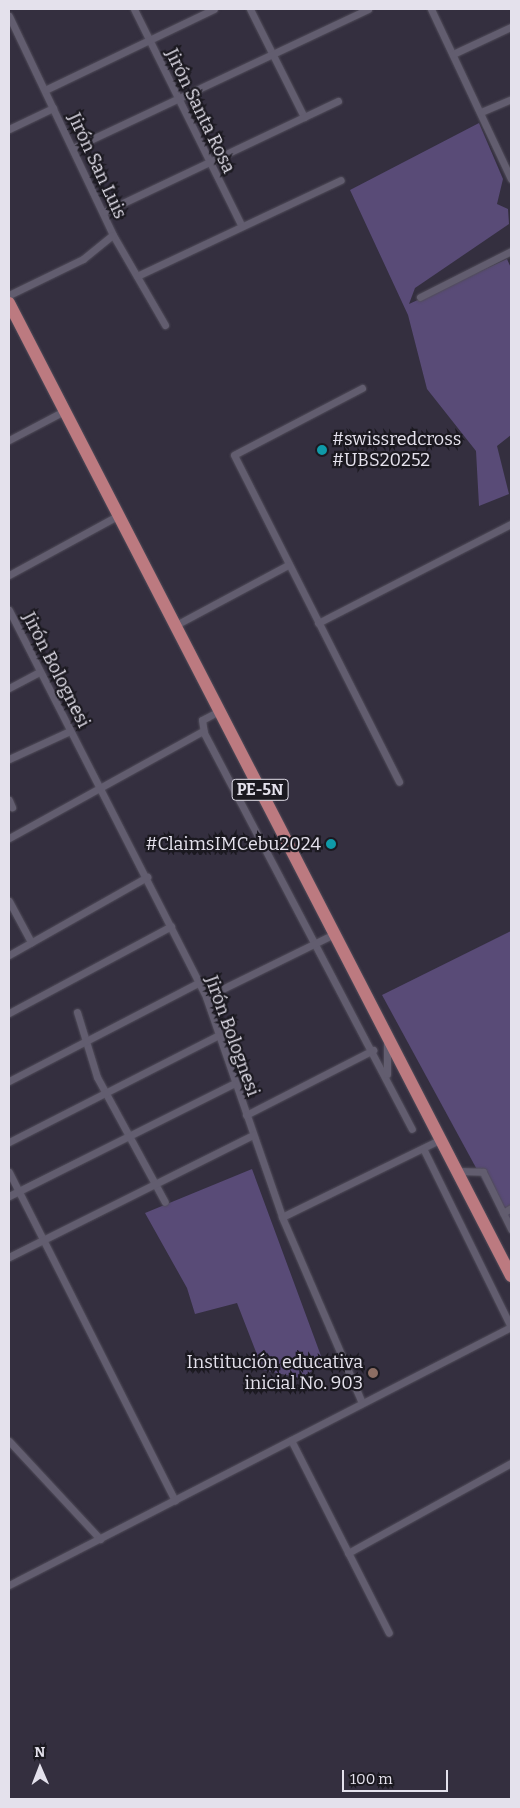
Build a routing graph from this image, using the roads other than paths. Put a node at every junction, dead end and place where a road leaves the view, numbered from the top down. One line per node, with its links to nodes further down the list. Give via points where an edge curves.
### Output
1 (134, 9): 8 (street, Jirón Santa Rosa)
2 (214, 9): 8 (street)
3 (250, 9): 10 (street)
4 (368, 9): 10 (street)
5 (431, 9): 9 (street)
6 (9, 16): 11 (street, Jirón San Luis)
7 (511, 27): 9 (street)
8 (150, 40): 11 (street); 13 (street, Jirón Santa Rosa)
9 (453, 54): 16 (street)
10 (273, 55): 13 (street); 17 (street)
11 (45, 90): 15 (street, Jirón San Luis)
12 (511, 99): 16 (street)
13 (180, 100): 19 (street); 20 (street, Jirón Santa Rosa)
14 (338, 101): 17 (street)
15 (53, 108): 18 (street); 19 (street, Jirón San Luis)
16 (481, 112): 21 (street)
17 (304, 117): 20 (street)
18 (9, 129)
19 (73, 148): 23 (street, Jirón San Luis)
20 (208, 160): 23 (street); 24 (street, Jirón Santa Rosa)
21 (511, 179)
22 (341, 180): 24 (street)
23 (104, 212): 25 (street, Jirón San Luis)
24 (241, 226): 27 (street)
25 (113, 235): 27 (street, Jirón San Luis); 28 (street, via 83,259)
26 (511, 251): 29 (street)
27 (137, 276): 31 (street, Jirón San Luis)
28 (9, 295)
29 (420, 297)
30 (9, 303): 33 (highway, PE-5N)
31 (165, 325)
32 (362, 388): 37 (street, via 234,455)
33 (64, 411): 34 (street); 35 (highway, PE-5N)
34 (9, 440)
35 (117, 516): 38 (street); 41 (highway, PE-5N)
36 (511, 524): 40 (street)
37 (288, 565): 40 (street); 41 (street)
38 (9, 575)
39 (9, 610): 42 (street, Jirón Bolognesi)
40 (318, 623): 48 (street)
41 (174, 626): 44 (highway, PE-5N)
42 (40, 672): 43 (street); 45 (street, Jirón Bolognesi)
43 (9, 688)
44 (219, 711): 46 (street, via 202,720); 54 (highway, PE-5N)
45 (70, 731): 47 (street); 49 (street, Jirón Bolognesi)
46 (203, 731): 49 (street); 56 (street)
47 (9, 760)
48 (399, 782)
49 (100, 790): 50 (street); 51 (street, Jirón Bolognesi)
50 (9, 838)
51 (147, 877): 53 (street, Jirón Bolognesi); 55 (street)
52 (9, 901): 55 (street)
53 (171, 926): 58 (street, Jirón Bolognesi); 61 (street)
54 (334, 934): 56 (street); 63 (highway, PE-5N)
55 (31, 942): 57 (street)
56 (315, 944): 59 (street); 65 (street, via 365,1046)
57 (9, 955)
58 (198, 983): 59 (street, Jirón Bolognesi); 64 (street)
59 (206, 997): 62 (street, Jirón Bolognesi)
60 (77, 1012): 64 (street)
61 (9, 1014)
62 (217, 1036): 68 (street, Jirón Bolognesi); 69 (street)
63 (387, 1040): 66 (street); 74 (highway, PE-5N)
64 (84, 1043): 67 (street); 69 (street)
65 (374, 1050): 66 (street); 70 (street)
66 (387, 1076): 71 (street)
67 (9, 1081)
68 (233, 1084): 70 (street, Jirón Bolognesi); 73 (street)
69 (105, 1094): 73 (street); 75 (street)
70 (246, 1115): 72 (street, Jirón Bolognesi)
71 (412, 1128)
72 (253, 1135): 79 (street); 85 (street, Jirón Bolognesi)
73 (129, 1137): 79 (street); 80 (street)
74 (441, 1139): 76 (street); 77 (highway, PE-5N)
75 (9, 1142)
76 (424, 1150): 85 (street); 90 (street, via 511,1326)
77 (458, 1171): 84 (street, via 483,1172); 89 (highway, PE-5N)
78 (9, 1172): 80 (street)
79 (155, 1183): 82 (street); 87 (street)
80 (18, 1192): 81 (street); 87 (street)
81 (9, 1196)
82 (165, 1202)
83 (511, 1208): 84 (street)
84 (502, 1213): 86 (street)
85 (282, 1217): 90 (street, Jirón Bolognesi)
86 (511, 1229)
87 (42, 1240): 88 (street); 94 (street)
88 (9, 1257)
89 (511, 1276)
90 (362, 1403): 91 (street)
91 (290, 1440): 94 (street); 96 (street)
92 (9, 1441): 95 (street)
93 (511, 1463): 96 (street)
94 (175, 1500): 95 (street)
95 (100, 1539): 97 (street)
96 (348, 1553): 98 (street)
97 (9, 1585)
98 (389, 1634)

